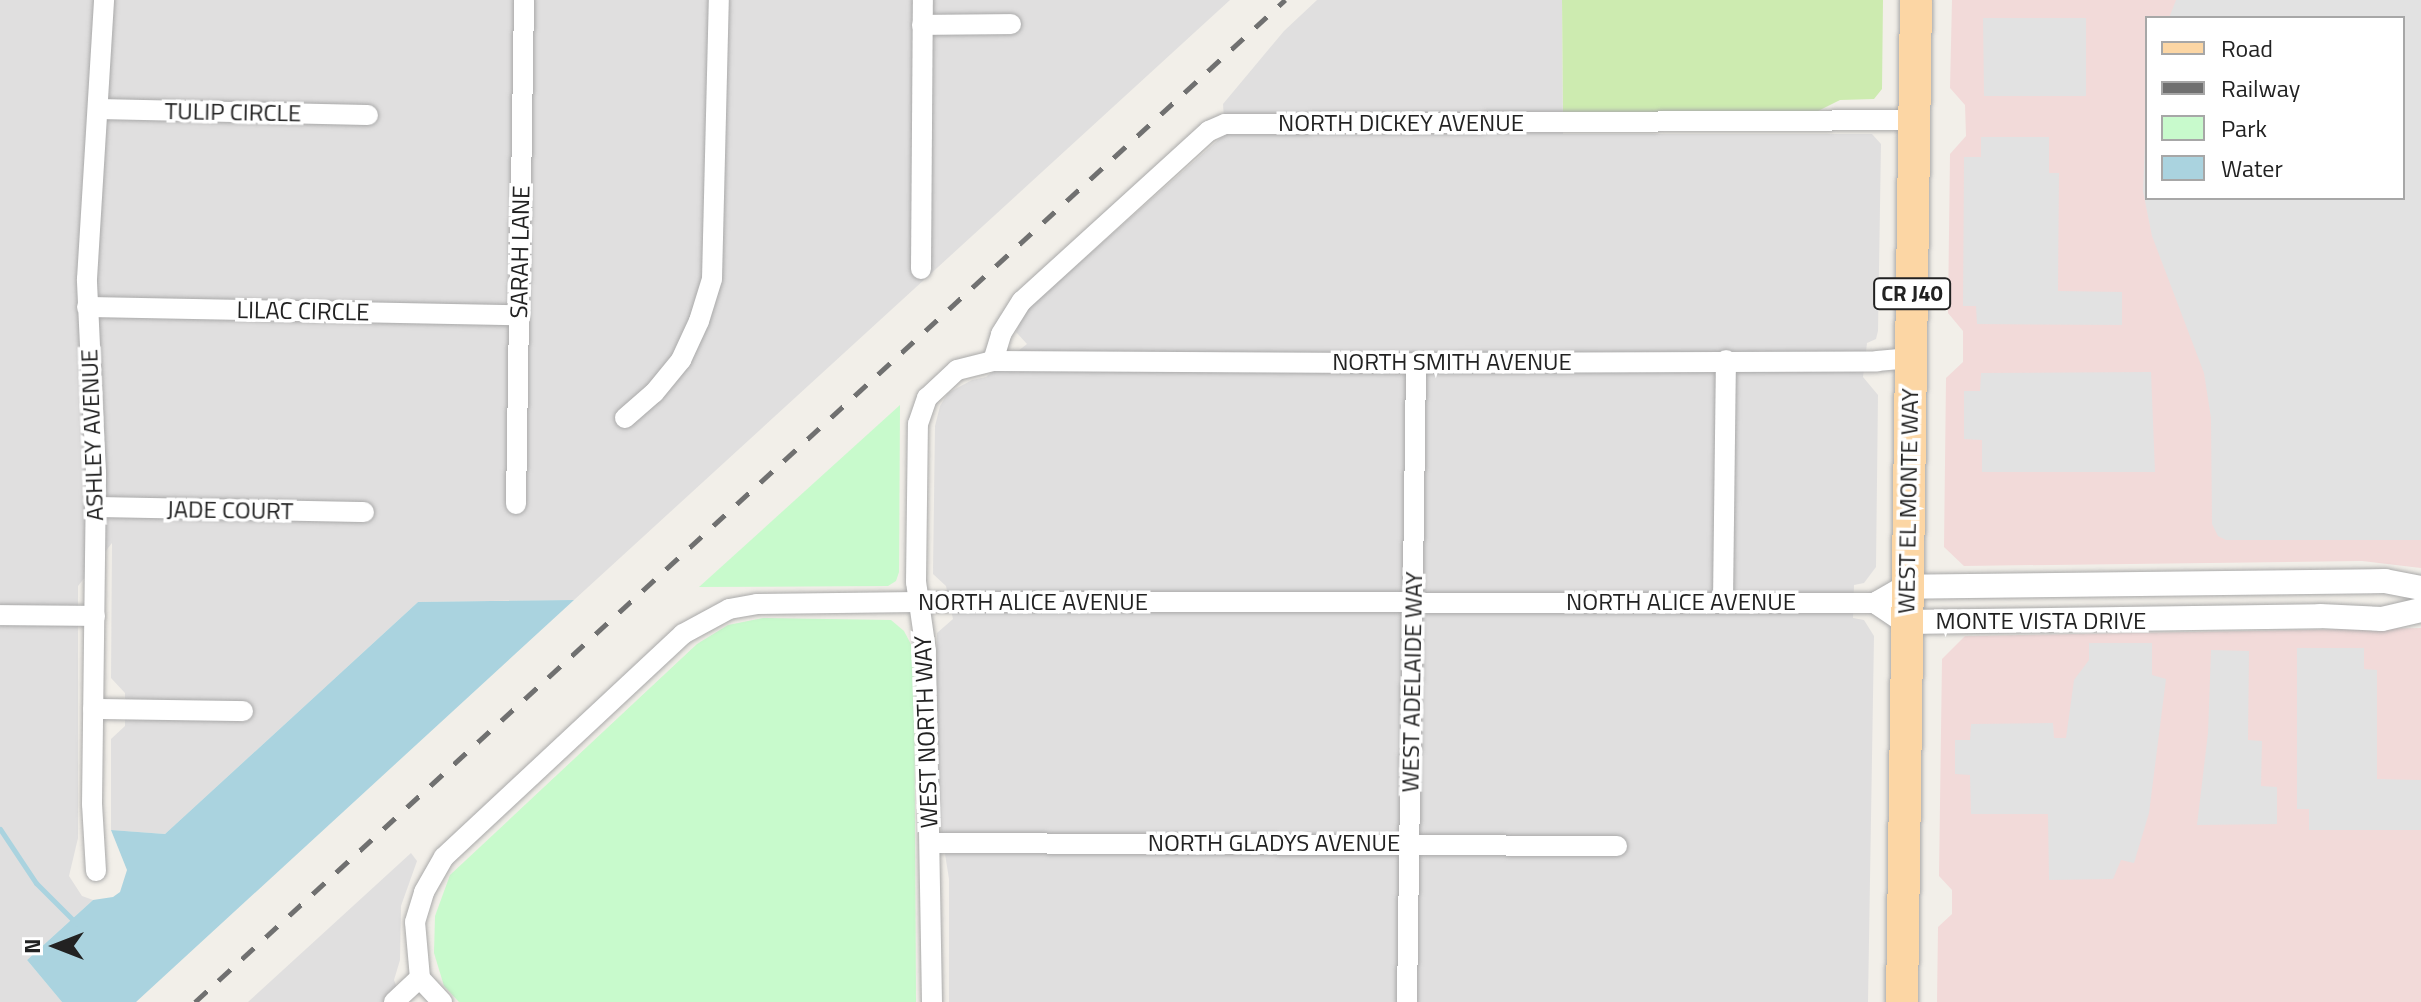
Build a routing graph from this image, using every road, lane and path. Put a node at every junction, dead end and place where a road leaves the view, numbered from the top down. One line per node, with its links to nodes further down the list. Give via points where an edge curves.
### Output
1 (104, 0): 8 (street, ASHLEY AVENUE)
2 (524, 0): 13 (street, SARAH LANE)
3 (719, 0): 18 (street, via 712,279 681,360)
4 (923, 0): 7 (street)
5 (1916, 0): 10 (main road, WEST EL MONTE WAY / CR J40)
6 (1011, 24): 7 (street)
7 (922, 25): 11 (street)
8 (98, 109): 9 (street, TULIP CIRCLE); 12 (street, ASHLEY AVENUE)
9 (368, 115)
10 (1914, 120): 14 (main road, WEST EL MONTE WAY / CR J40); 16 (street, NORTH DICKEY AVENUE, via 1225,124 1209,131 1022,301 1001,334)
11 (921, 269)
12 (87, 307): 13 (street, LILAC CIRCLE); 20 (street, ASHLEY AVENUE)
13 (519, 315): 19 (street, SARAH LANE)
14 (1911, 358): 15 (street, NORTH SMITH AVENUE); 22 (main road, WEST EL MONTE WAY / CR J40)
15 (1726, 360): 17 (street, NORTH SMITH AVENUE); 24 (street)
16 (993, 361): 17 (street, NORTH SMITH AVENUE); 25 (street, WEST NORTH WAY, via 957,370 920,411)
17 (1416, 363): 26 (street, WEST ADELAIDE WAY)
18 (625, 418)
19 (516, 504)
20 (95, 507): 21 (street, JADE COURT); 30 (street, ASHLEY AVENUE)
21 (364, 512)
22 (1906, 587): 23 (street, MONTE VISTA DRIVE, via 2385,581); 27 (street, MONTE VISTA DRIVE); 31 (main road, WEST EL MONTE WAY / CR J40)
23 (2421, 588)
24 (1723, 601): 26 (street, NORTH ALICE AVENUE); 27 (street, NORTH ALICE AVENUE)
25 (918, 602): 26 (street, NORTH ALICE AVENUE); 34 (street, WEST NORTH WAY, via 926,651 926,808); 38 (street, NORTH ALICE AVENUE, via 757,604 729,609 683,634 444,857 424,892 415,922)
26 (1414, 603): 35 (street, WEST ADELAIDE WAY)
27 (1878, 603): 31 (street, MONTE VISTA DRIVE)
28 (2421, 610): 31 (street, MONTE VISTA DRIVE, via 2382,619)
29 (0, 615): 30 (street)
30 (95, 616): 32 (street, ASHLEY AVENUE)
31 (1906, 622): 43 (main road, WEST EL MONTE WAY / CR J40)
32 (93, 709): 33 (street); 37 (street, ASHLEY AVENUE)
33 (243, 711)
34 (931, 843): 35 (street, NORTH GLADYS AVENUE); 41 (street, WEST NORTH WAY)
35 (1410, 843): 36 (street, NORTH GLADYS AVENUE); 42 (street, WEST ADELAIDE WAY)
36 (1617, 846)
37 (96, 871)
38 (420, 978): 39 (street); 40 (street)
39 (394, 1002)
40 (442, 1002)
41 (932, 1002)
42 (1407, 1002)
43 (1902, 1002)

